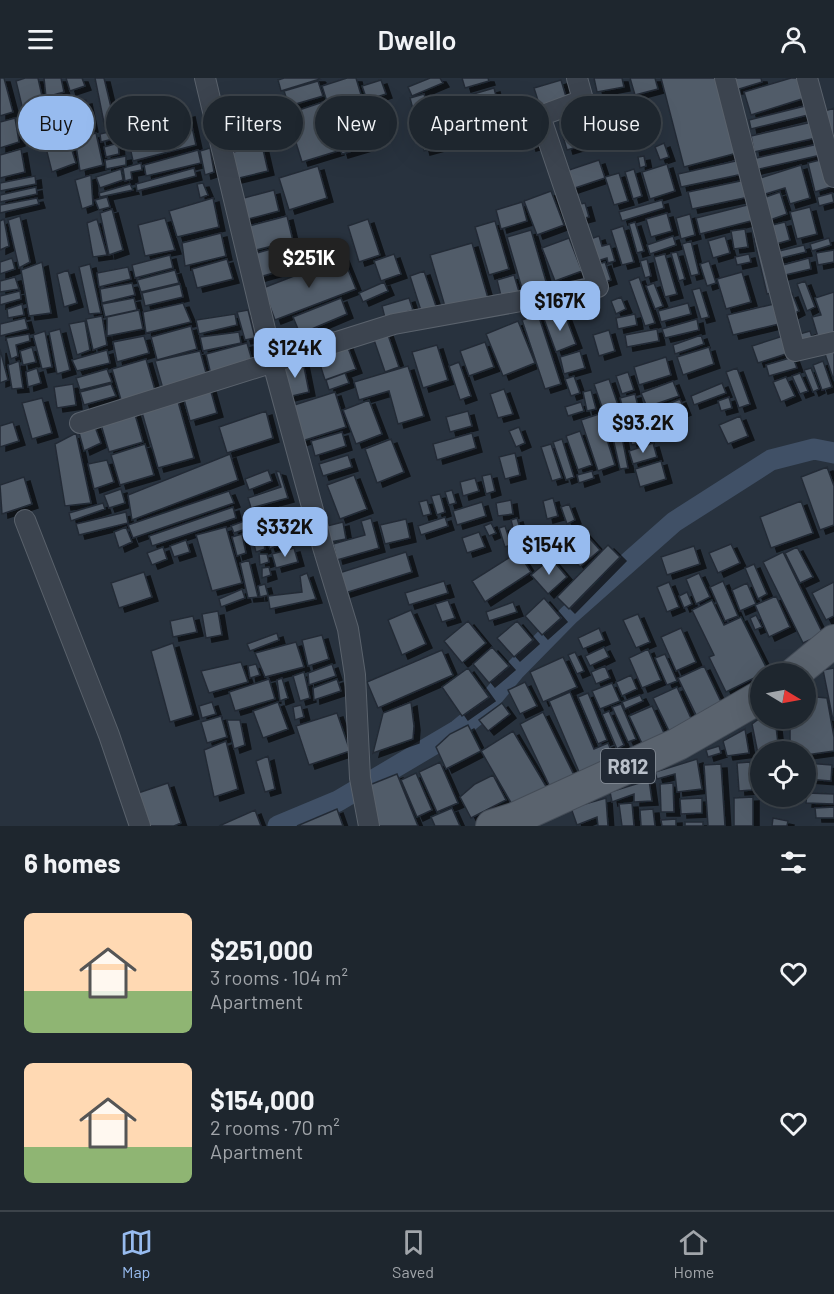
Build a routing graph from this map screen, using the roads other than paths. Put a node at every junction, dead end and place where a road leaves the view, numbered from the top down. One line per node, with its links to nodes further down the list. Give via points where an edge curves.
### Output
1 (205, 78): 7 (street)
2 (577, 78): 7 (street, via 583,100 540,116 598,287 394,324)
3 (725, 78): 6 (street, via 795,351)
4 (807, 78): 5 (street)
5 (834, 177)
6 (834, 342)
7 (273, 363): 8 (street); 15 (street, via 348,629 356,675 360,778)
8 (80, 423)
9 (25, 520): 14 (street)
10 (834, 640): 11 (main road)
11 (807, 663)
12 (750, 703): 13 (main road, R812, via 678,744)
13 (507, 824)
14 (140, 826)
15 (369, 826)

